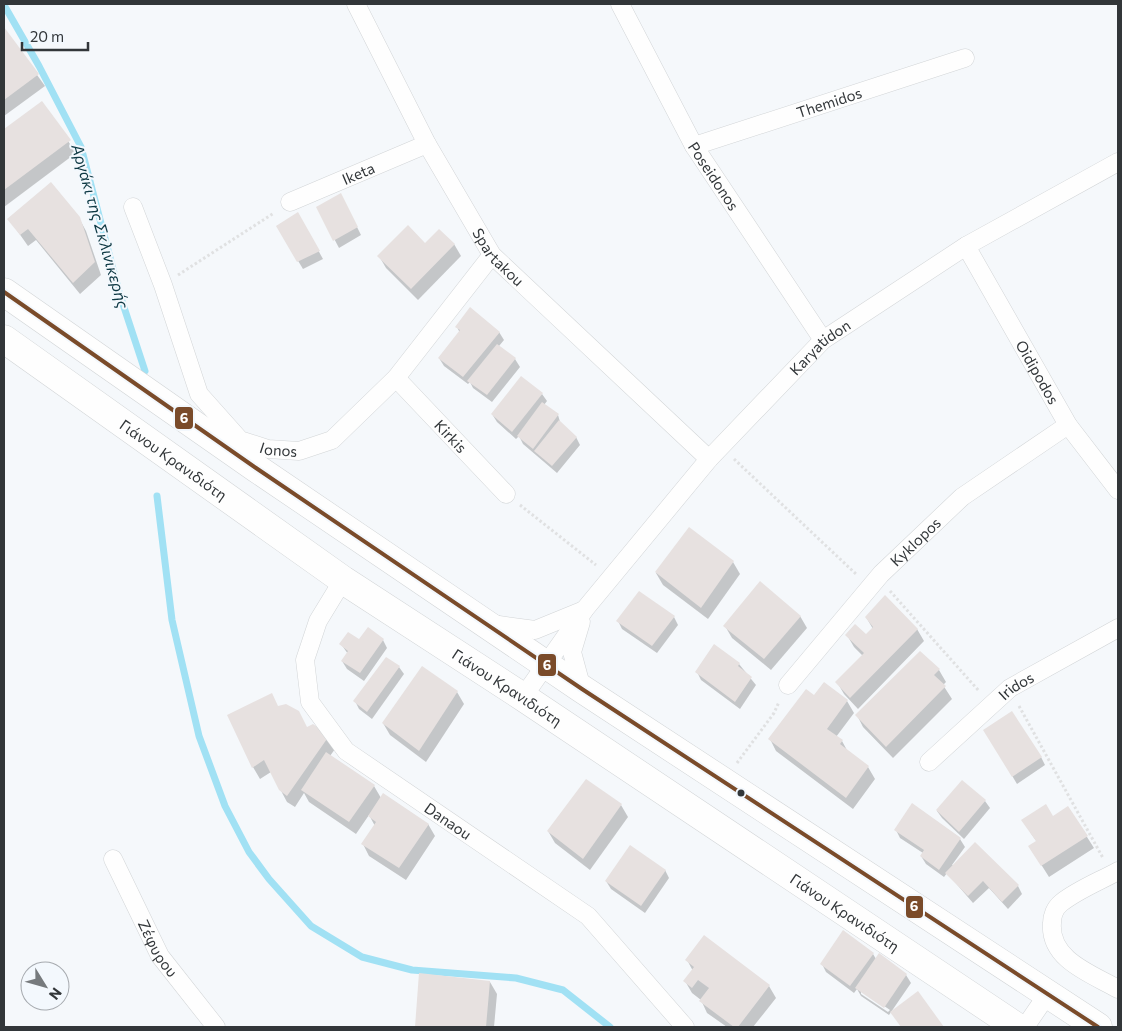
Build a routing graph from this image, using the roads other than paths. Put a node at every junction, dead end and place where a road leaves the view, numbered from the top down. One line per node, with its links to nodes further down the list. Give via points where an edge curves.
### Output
1 (356, 4): 4 (street, Spartakou)
2 (620, 4): 5 (street, Poseidonos)
3 (965, 58): 5 (street, Themidos)
4 (426, 144): 7 (street, Iketa); 10 (street, Spartakou)
5 (694, 146): 13 (street, Poseidonos)
6 (1118, 162): 9 (street, Karyatidon)
7 (290, 202)
8 (133, 207): 14 (street, Ionos, via 199,394 240,440 268,449 300,451 332,440)
9 (966, 246): 13 (street, Karyatidon); 15 (street, Oidipodos)
10 (492, 255): 14 (street, Ionos); 16 (street, Spartakou)
11 (4, 292): 21 (main road, via 256,468)
12 (4, 339): 19 (main road, Γιάνου Κρανιδιότη)
13 (823, 340): 16 (street, Karyatidon)
14 (396, 378): 18 (street, Kirkis)
15 (1068, 425): 17 (street, Oidipodos); 24 (street, Kyklopos, via 962,497 874,582)
16 (715, 453): 20 (street, Karyatidon)
17 (1117, 487)
18 (506, 494)
19 (343, 580): 26 (main road, Γιάνου Κρανιδιότη); 33 (street, Danaou, via 318,621 305,660 310,702 346,751 588,916)
20 (585, 609): 21 (street, Karyatidon, via 535,630); 23 (street, Karyatidon); 25 (street, Karyatidon, via 572,652)
21 (488, 624): 23 (main road)
22 (1118, 628): 27 (street, Iridos, via 1010,688)
23 (545, 664): 25 (main road); 26 (street, Karyatidon)
24 (788, 684)
25 (582, 689): 31 (main road)
26 (523, 697): 34 (main road, Γιάνου Κρανιδιότη)
27 (929, 762)
28 (113, 859): 32 (street, Ζέφυρου, via 160,956)
29 (1115, 873): 30 (street, via 1060,904 1052,916 1051,934 1065,958)
30 (1118, 989)
31 (1047, 995): 35 (street); 36 (main road)
32 (215, 1027)
33 (685, 1027)
34 (1017, 1027)
35 (1025, 1027)
36 (1098, 1027)

